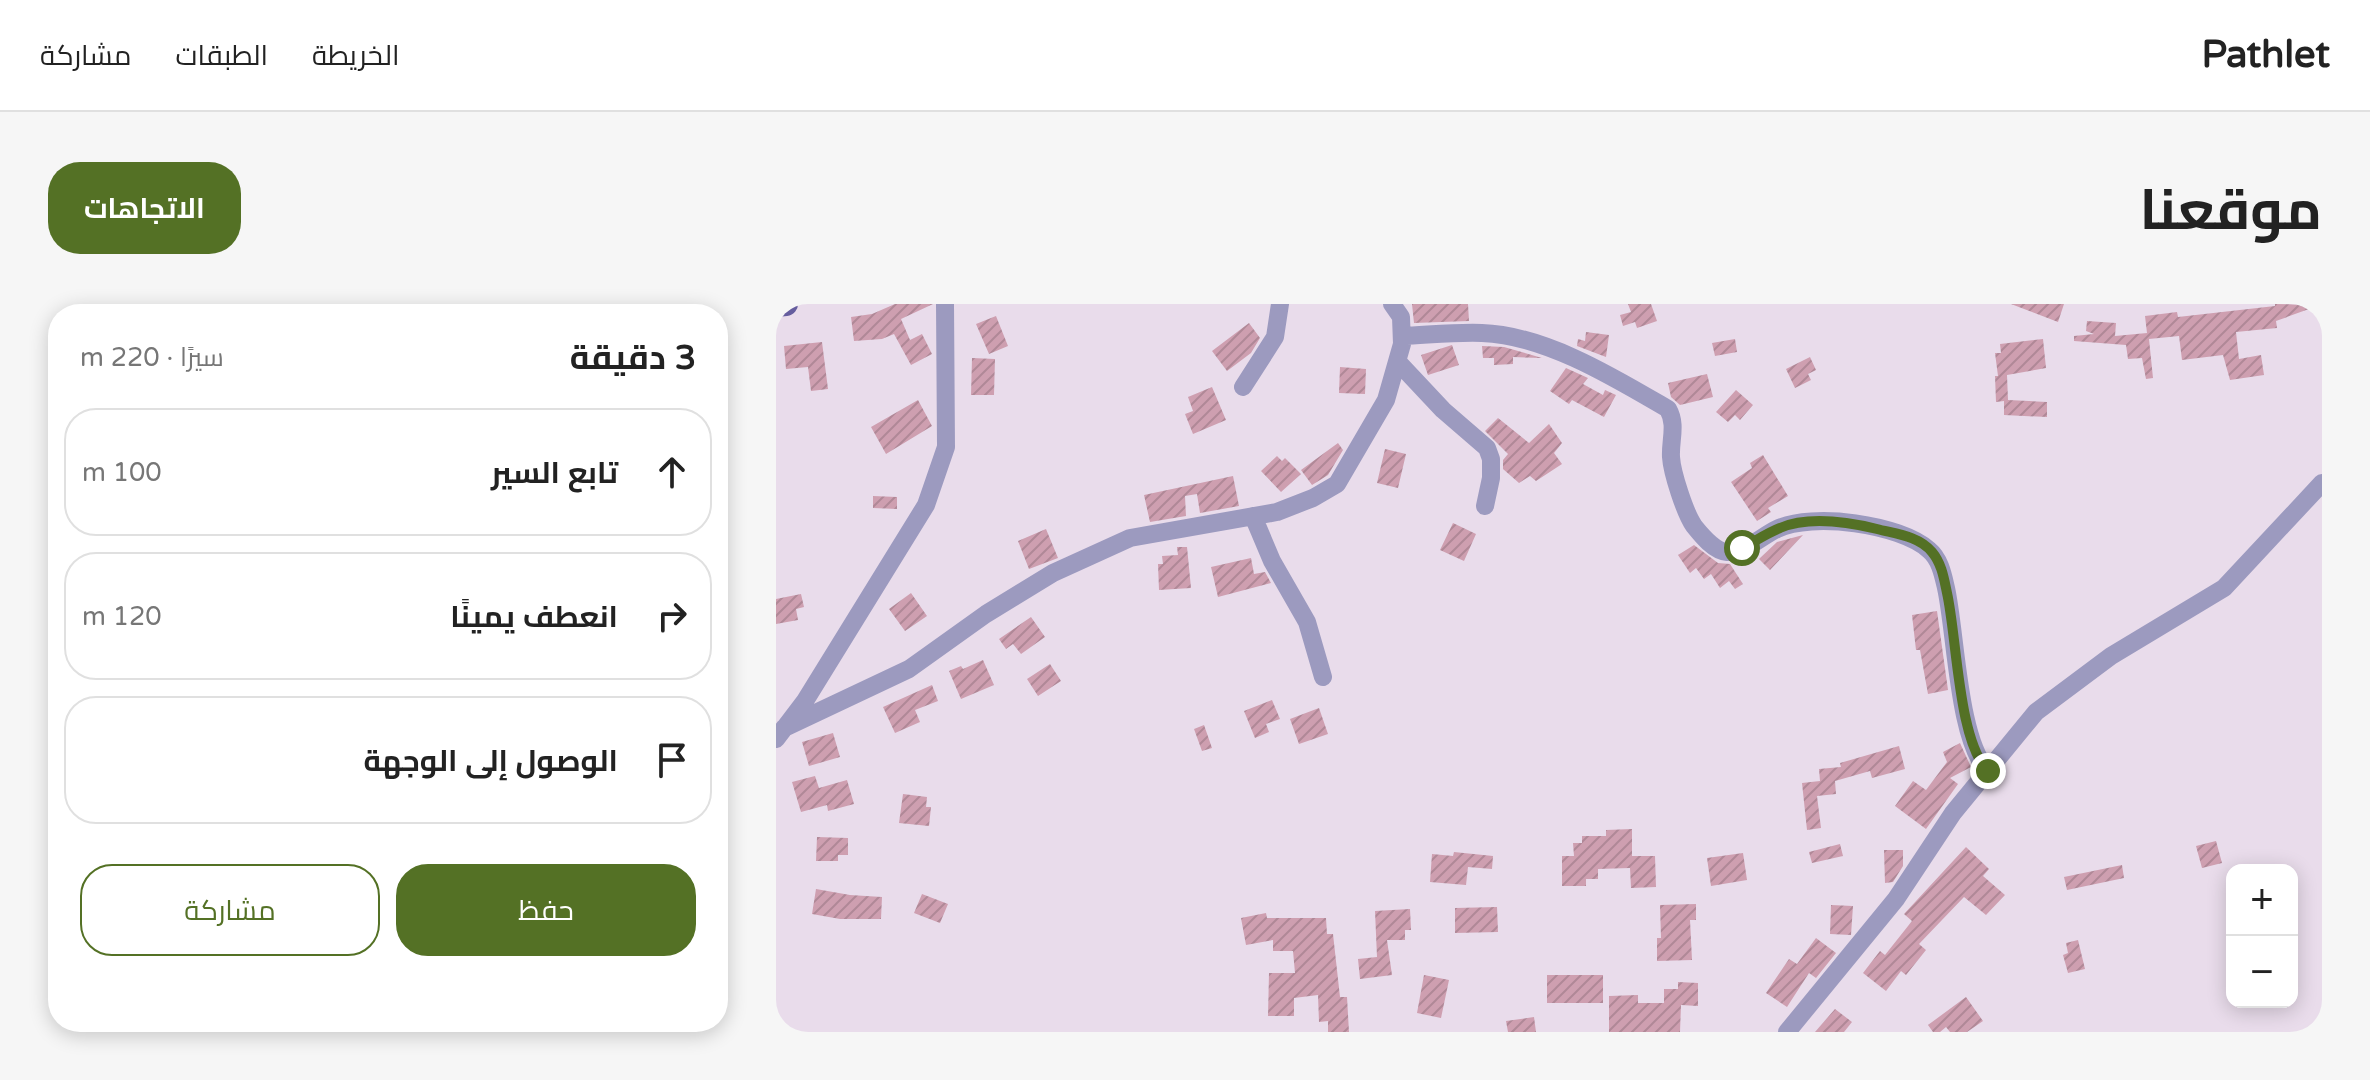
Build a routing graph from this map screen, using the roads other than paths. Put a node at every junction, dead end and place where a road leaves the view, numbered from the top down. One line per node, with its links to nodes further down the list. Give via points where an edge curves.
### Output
1 (786, 304): 5 (main road)
2 (945, 304): 13 (street, via 946,447 926,505)
3 (1280, 304): 8 (street, via 1275,337)
4 (1392, 304): 6 (street, via 1401,317)
5 (776, 305)
6 (1402, 336): 7 (street); 14 (street, via 1483,333 1522,339 1599,369 1668,409 1673,418 1671,456 1693,524 1709,544 1727,552 1797,523 1850,522 1913,538 1932,552 1950,607 1971,737 1979,762)
7 (1397, 361): 10 (street, via 1487,448 1491,478); 11 (street, via 1386,400 1337,484 1277,512)
8 (1243, 387)
9 (2322, 483): 14 (street, via 2224,588 2111,656 2036,712)
10 (1485, 506)
11 (1253, 516): 12 (street, via 1307,622); 13 (street, via 1130,538 1053,573 909,669)
12 (1323, 677)
13 (780, 734)
14 (1988, 771): 15 (street, via 1896,899)
15 (1787, 1032)

